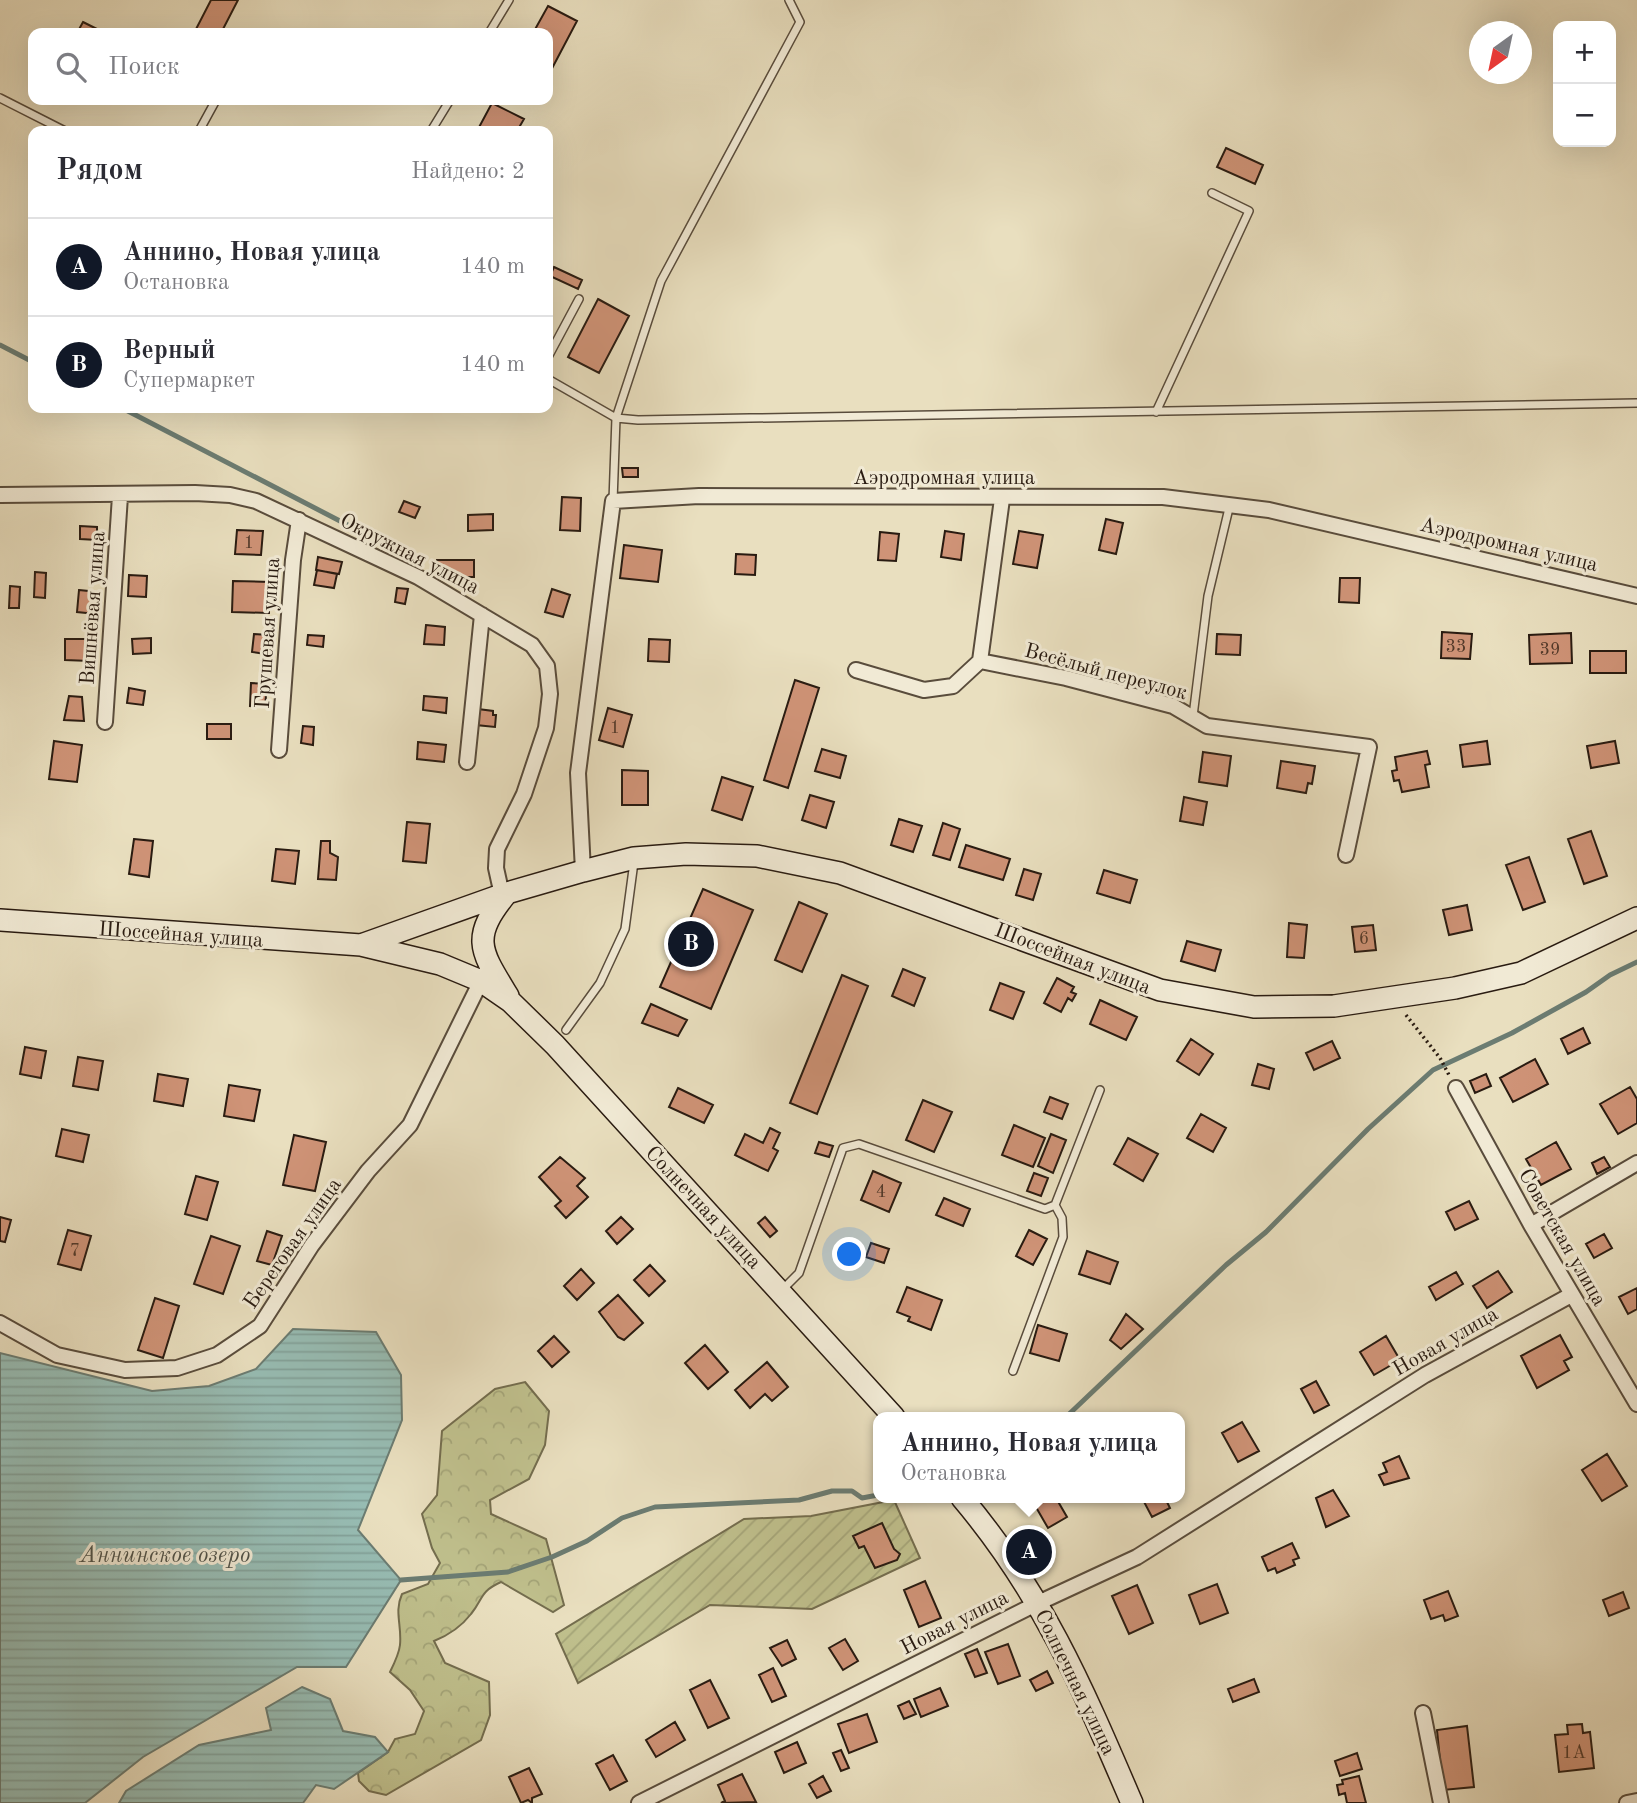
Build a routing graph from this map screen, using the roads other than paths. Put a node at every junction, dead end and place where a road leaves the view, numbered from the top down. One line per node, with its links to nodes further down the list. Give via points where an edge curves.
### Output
1 (509, 0): 3 (lane)
2 (789, 0): 16 (lane, via 800,22 661,281)
3 (492, 28)
4 (0, 98): 7 (lane)
5 (213, 105): 8 (lane)
6 (447, 105): 9 (lane)
7 (55, 126)
8 (202, 126)
9 (434, 126)
10 (1212, 193): 15 (lane, via 1249,211)
11 (579, 299): 12 (lane)
12 (553, 348)
13 (553, 382): 16 (lane)
14 (1637, 403): 15 (lane)
15 (1156, 412): 16 (lane)
16 (616, 418): 20 (lane)
17 (0, 495): 18 (street, Окружная улица)
18 (120, 496): 22 (street, Окружная улица, via 230,495); 28 (street, Вишнёвая улица)
19 (1002, 499): 20 (street, Аэродромная улица, via 699,496); 21 (street, Аэродромная улица, via 1163,497); 25 (street)
20 (613, 501): 33 (street, via 578,773)
21 (1230, 504): 23 (street, Аэродромная улица); 27 (lane, via 1208,596)
22 (299, 520): 24 (street, Окружная улица); 29 (street, Грушевая улица)
23 (1637, 596)
24 (482, 615): 30 (street); 34 (street, Окружная улица, via 532,645 547,666 550,694 546,728 524,794 497,849 496,868)
25 (980, 661): 26 (street, via 953,687 924,690); 27 (street, Весёлый переулок, via 1159,702)
26 (856, 670)
27 (1193, 716): 31 (street, Весёлый переулок, via 1207,726 1369,747)
28 (105, 722)
29 (279, 750)
30 (467, 762)
31 (1346, 855)
32 (634, 858): 33 (main road, Шоссейная улица); 35 (main road, Шоссейная улица, via 757,856 840,873 1160,990 1254,1007 1334,1006 1521,973); 40 (lane, via 625,929 600,983)
33 (583, 871): 34 (main road, Шоссейная улица)
34 (504, 894): 37 (main road, Шоссейная улица); 39 (main road, via 483,931 484,957)
35 (1637, 918)
36 (0, 920): 37 (main road, Шоссейная улица)
37 (361, 945): 38 (main road, via 440,964)
38 (481, 981): 39 (main road); 48 (street, Береговая улица, via 410,1125 312,1245 260,1326 217,1355 177,1368 125,1370 57,1355)
39 (510, 1001): 46 (main road, Солнечная улица)
40 (566, 1030)
41 (1456, 1088): 45 (street, Советская улица)
42 (1100, 1090): 44 (lane)
43 (1637, 1163): 45 (street)
44 (1055, 1205): 46 (lane, via 1033,1207 859,1144 843,1148 799,1273); 49 (lane, via 1062,1218 1063,1237)
45 (1531, 1225): 47 (street, Советская улица)
46 (781, 1291): 51 (main road, Солнечная улица)
47 (1571, 1295): 50 (street, Советская улица); 53 (street, Новая улица, via 1425,1375 1137,1558)
48 (0, 1323)
49 (1013, 1371)
50 (1637, 1404)
51 (890, 1412)
52 (966, 1503): 53 (main road, Солнечная улица)
53 (1038, 1603): 56 (street, Новая улица); 57 (main road, Солнечная улица, via 1067,1655)
54 (1423, 1713): 58 (street)
55 (1637, 1801): 59 (street)
56 (639, 1803)
57 (1132, 1803)
58 (1441, 1803)
59 (1628, 1803)

